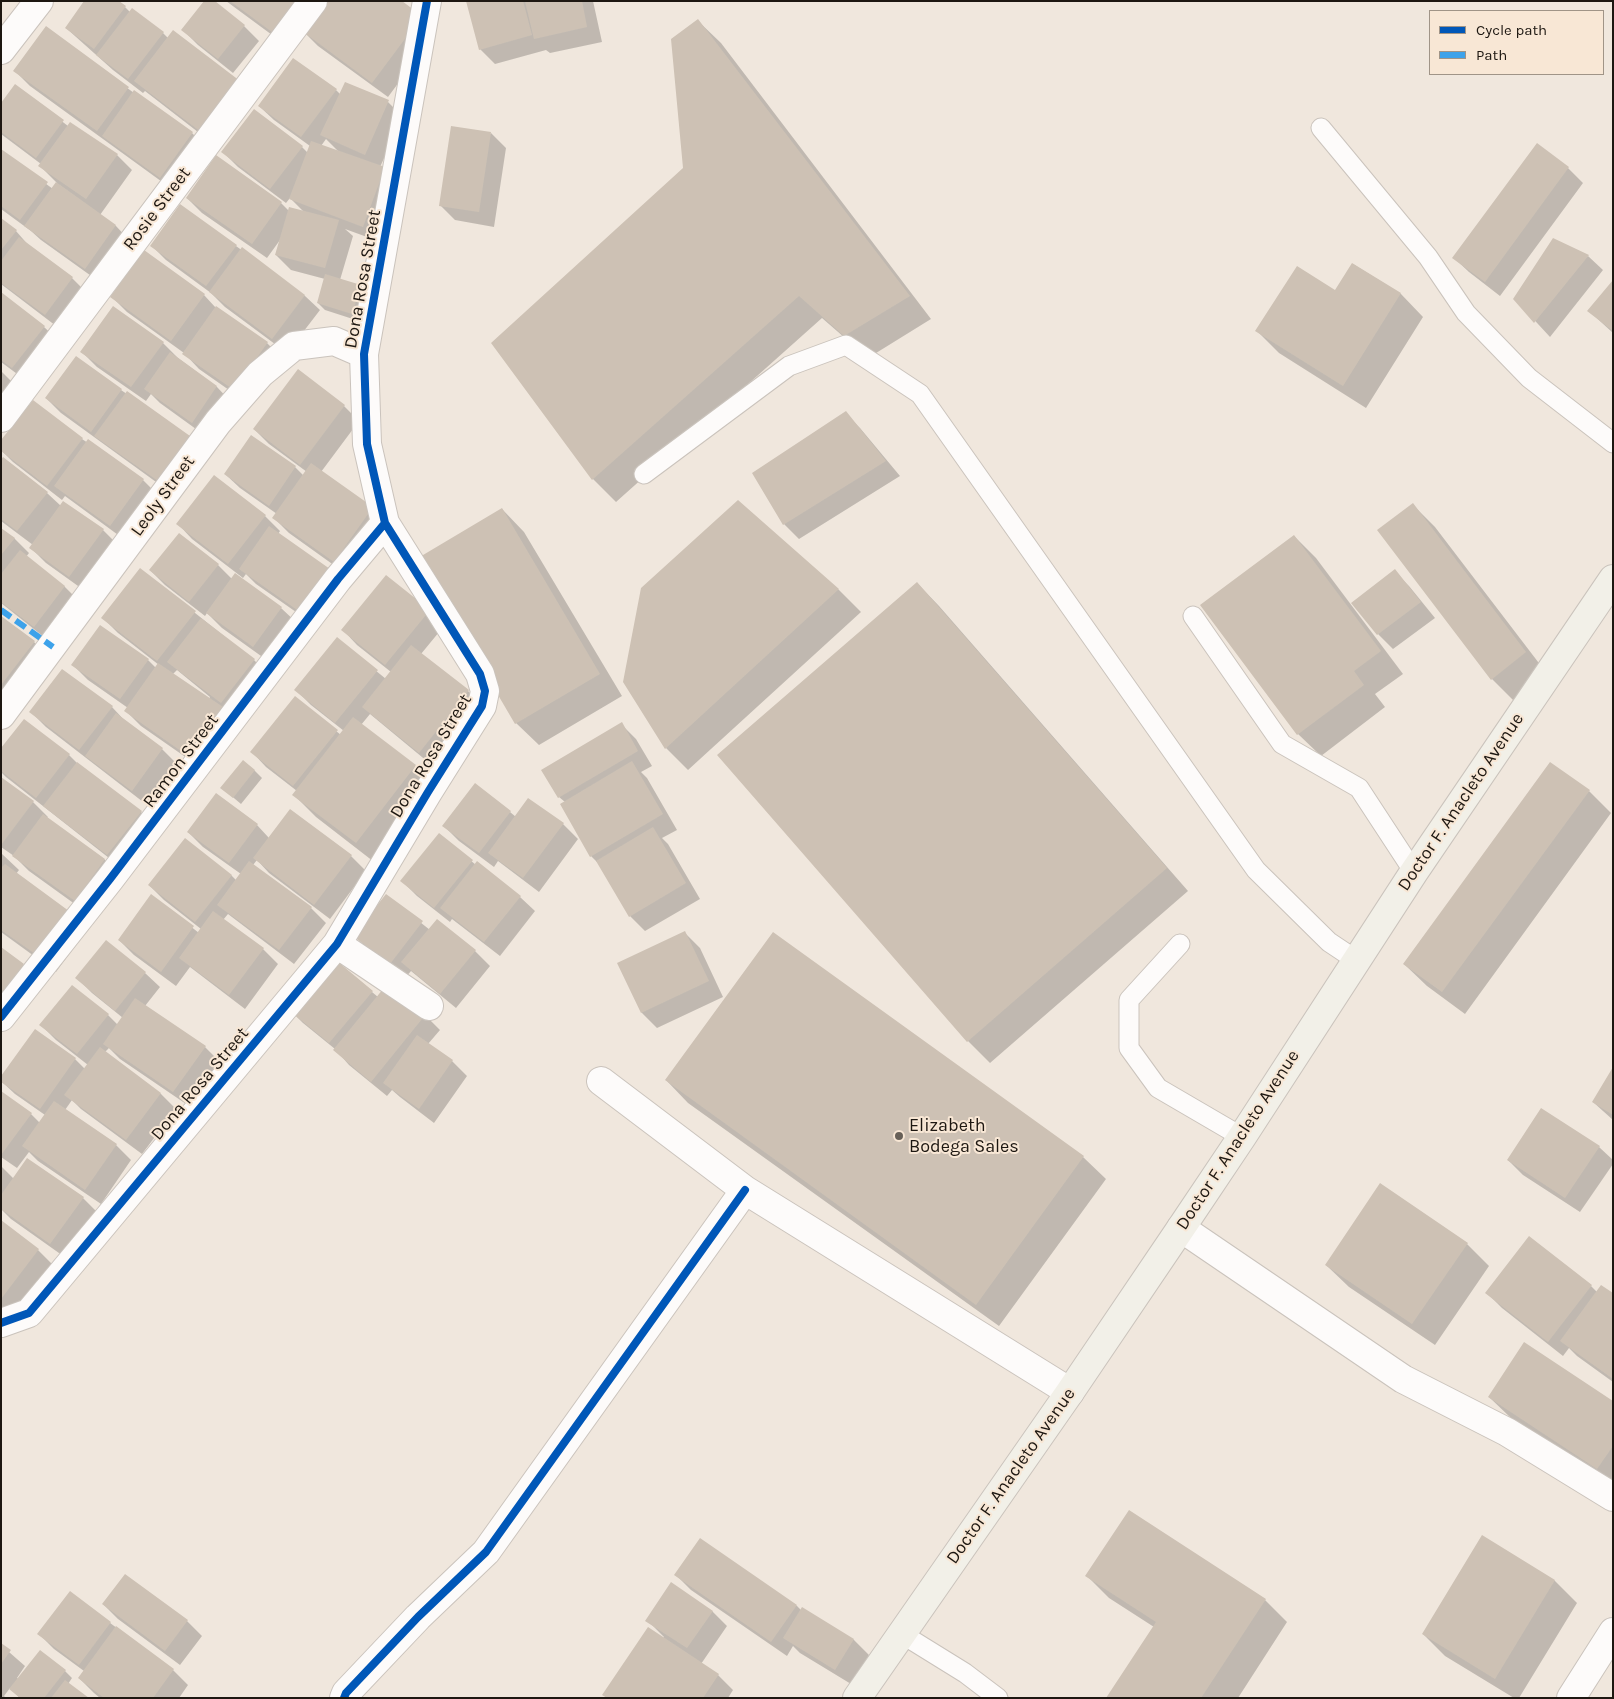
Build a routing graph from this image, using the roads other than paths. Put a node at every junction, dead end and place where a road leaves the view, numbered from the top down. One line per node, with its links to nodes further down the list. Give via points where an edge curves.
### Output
1 (39, 1): 4 (street)
2 (313, 1): 7 (street, Rosie Street)
3 (427, 1): 6 (street, Dona Rosa Street)
4 (1, 50)
5 (1321, 128): 8 (lane, via 1428,257 1466,313 1529,378)
6 (364, 354): 10 (street, Dona Rosa Street, via 367,444); 13 (street, Leoly Street, via 334,341 294,346 260,374 218,422)
7 (1, 418)
8 (1613, 443)
9 (644, 474): 17 (lane, via 789,366 846,345 920,394 1256,870 1330,942)
10 (385, 523): 15 (street, Dona Rosa Street, via 480,674 485,691 482,706); 19 (street, Ramon Street, via 338,579)
11 (1613, 579): 14 (main road, Doctor F. Anacleto Avenue)
12 (1193, 616): 14 (lane, via 1282,744 1359,788)
13 (1, 715)
14 (1414, 872): 17 (main road, Doctor F. Anacleto Avenue)
15 (337, 944): 18 (street); 24 (street, Dona Rosa Street, via 30,1313)
16 (1180, 944): 21 (lane, via 1129,1000 1129,1048 1158,1088)
17 (1356, 960): 21 (main road, Doctor F. Anacleto Avenue)
18 (429, 1006)
19 (1, 1017)
20 (601, 1081): 22 (street)
21 (1242, 1137): 23 (main road, Doctor F. Anacleto Avenue)
22 (745, 1190): 25 (street); 29 (street, via 486,1552 418,1617)
23 (1181, 1228): 25 (main road, Doctor F. Anacleto Avenue); 26 (street, via 1403,1379 1507,1432)
24 (1, 1323)
25 (1070, 1392): 28 (main road, Doctor F. Anacleto Avenue)
26 (1613, 1497)
27 (1613, 1632): 32 (street)
28 (902, 1634): 30 (main road, Doctor F. Anacleto Avenue); 31 (lane)
29 (344, 1698)
30 (857, 1698)
31 (998, 1698)
32 (1571, 1698)

